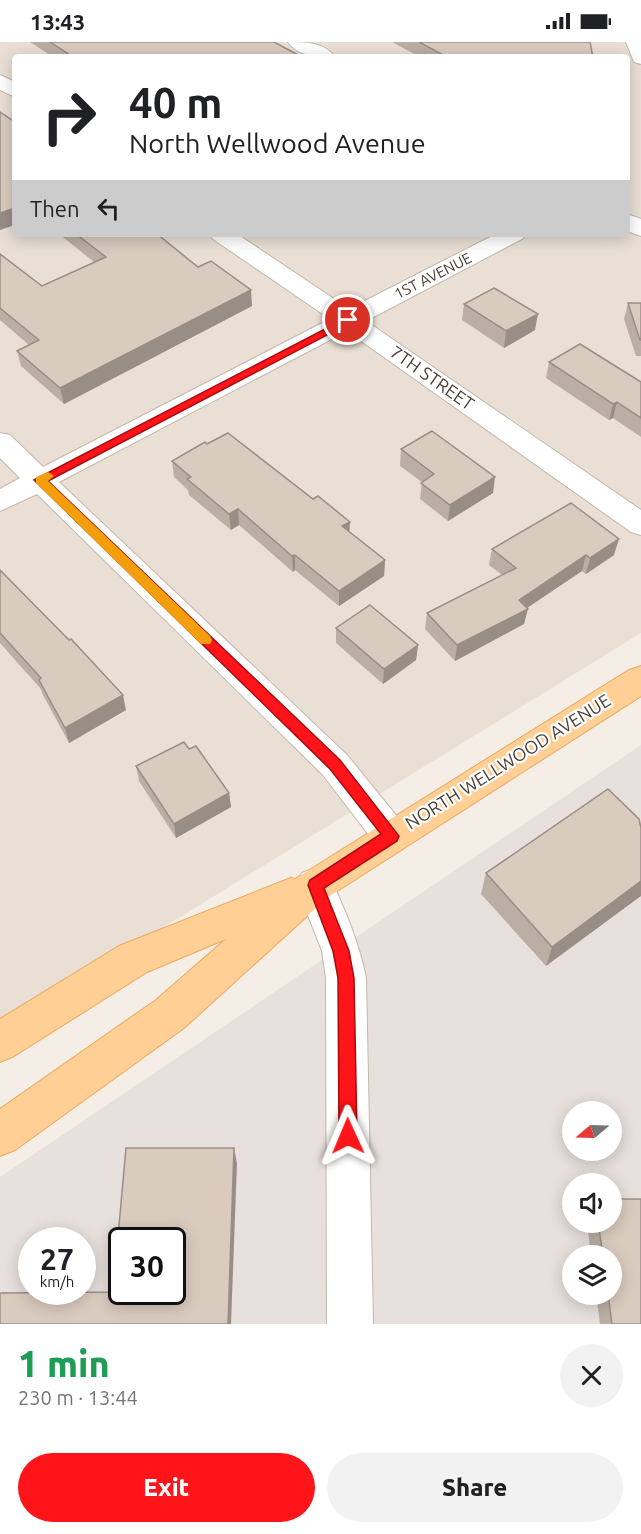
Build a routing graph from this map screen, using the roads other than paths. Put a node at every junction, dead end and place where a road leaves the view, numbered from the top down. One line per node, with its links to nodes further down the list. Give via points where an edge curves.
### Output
1 (298, 42): 3 (street)
2 (636, 42): 4 (street)
3 (320, 54)
4 (641, 58)
5 (225, 237): 7 (street, 7TH STREET)
6 (508, 237): 7 (street, 1ST AVENUE)
7 (348, 320): 9 (street, 1ST AVENUE); 11 (street, 7TH STREET)
8 (0, 442): 9 (street)
9 (40, 480): 10 (street, 1ST AVENUE); 13 (street, via 335,765)
10 (0, 501)
11 (641, 525)
12 (641, 679): 13 (main road, NORTH WELLWOOD AVENUE)
13 (391, 836): 14 (main road, NORTH WELLWOOD AVENUE)
14 (315, 885): 15 (main road, NORTH WELLWOOD AVENUE, via 133,959); 16 (main road, NORTH WELLWOOD AVENUE, via 170,1014); 17 (street, via 341,951 346,978)
15 (0, 1042)
16 (0, 1135)
17 (350, 1324)

